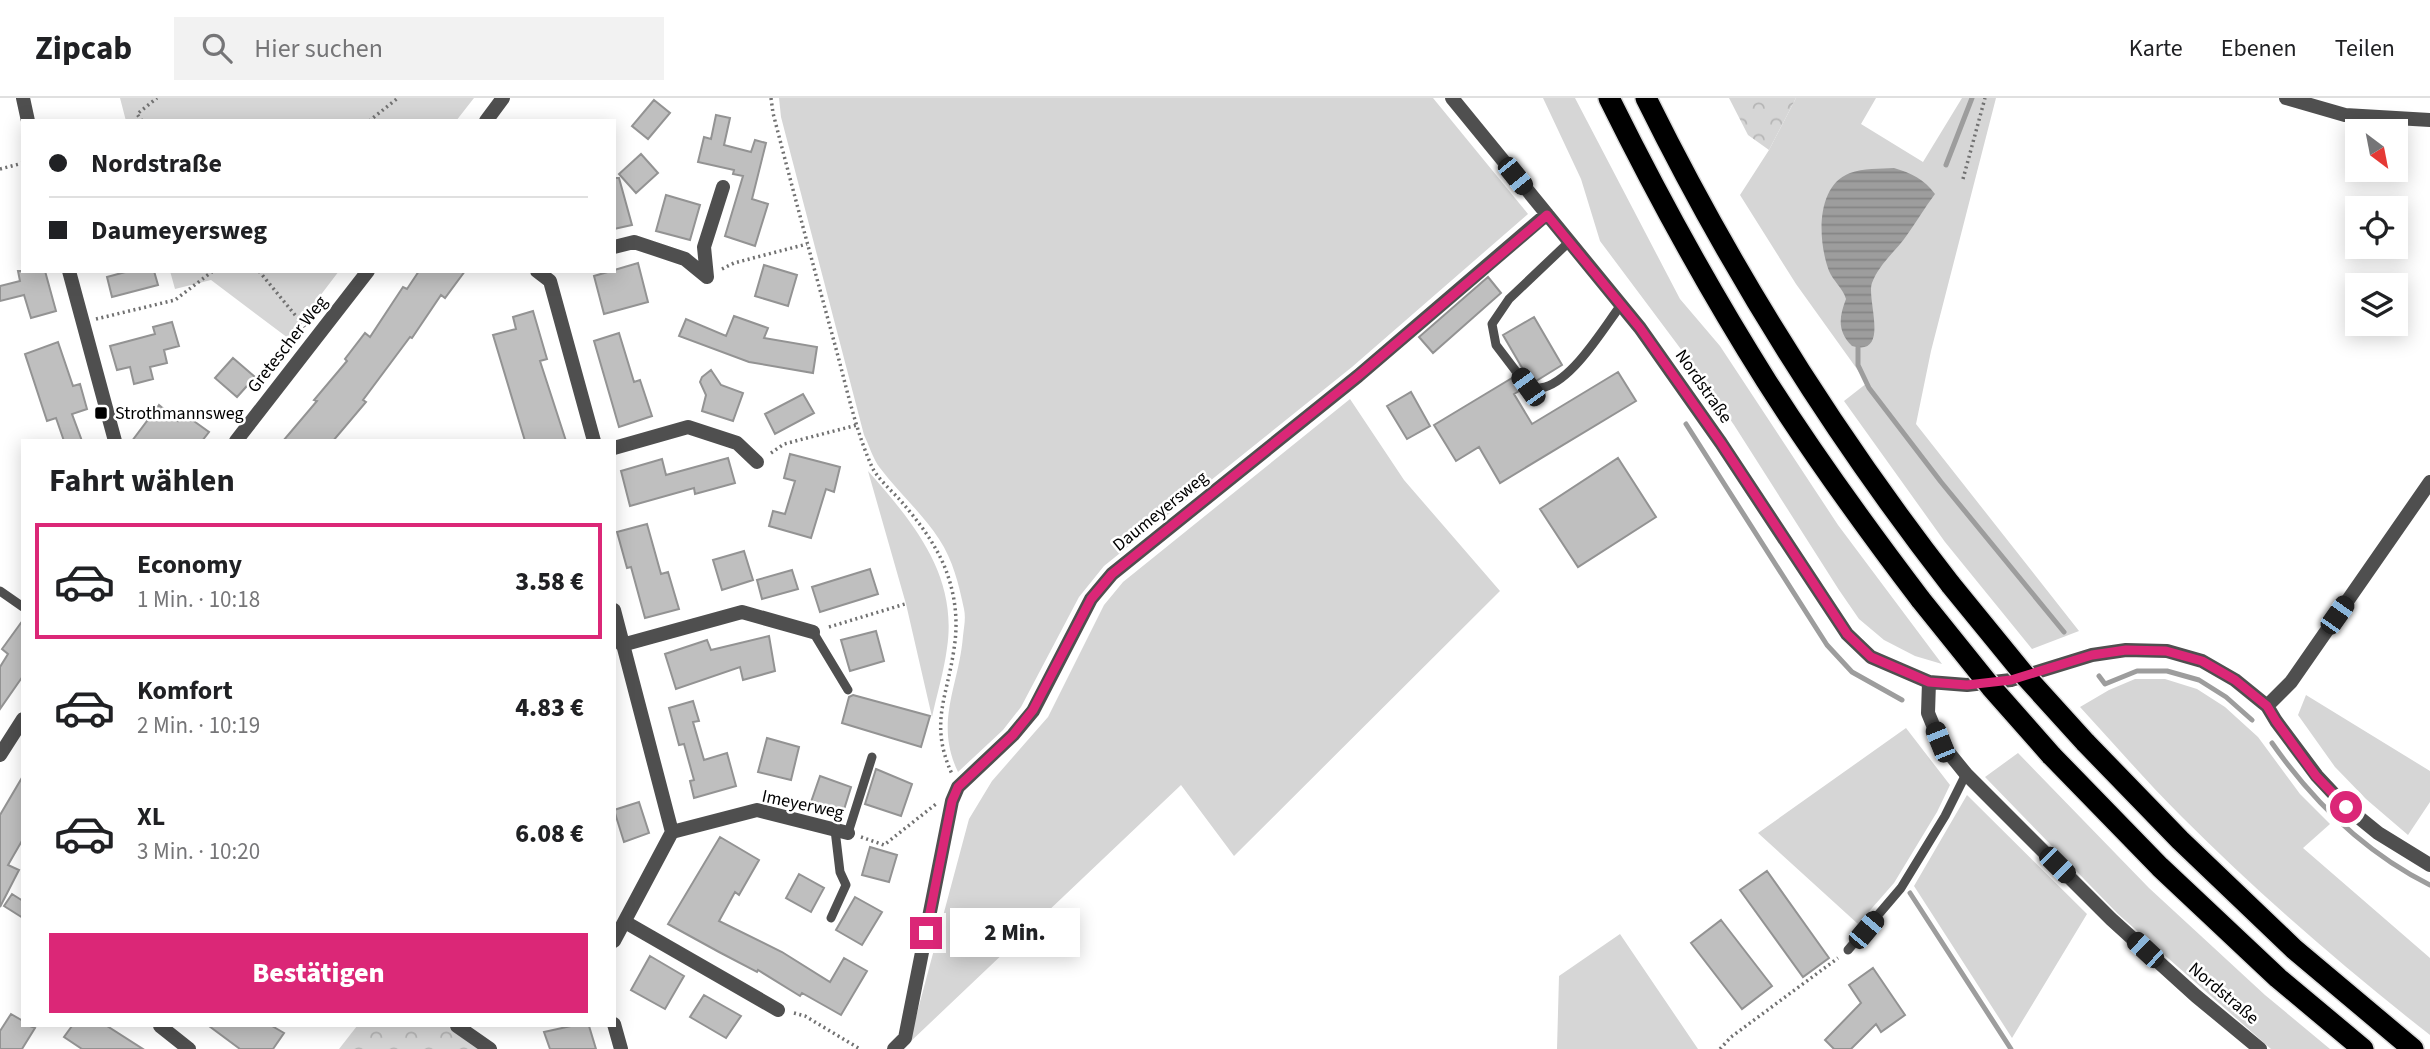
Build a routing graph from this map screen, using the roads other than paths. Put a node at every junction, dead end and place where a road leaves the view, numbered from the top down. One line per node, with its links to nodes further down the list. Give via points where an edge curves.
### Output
1 (23, 98): 7 (street)
2 (503, 98): 8 (street)
3 (1452, 98): 11 (street, Nordstraße)
4 (1609, 98): 52 (highway, bridge, via 1704,278 1767,382 1921,600 2051,755 2160,867 2268,969)
5 (1646, 98): 53 (highway, bridge, via 1731,259 1793,362 1891,507 1951,585 2085,742 2180,841 2294,949)
6 (2287, 98): 9 (street, via 2345,115)
7 (28, 119)
8 (487, 119)
9 (2430, 120)
10 (723, 187): 13 (street, via 705,247 708,277 685,259 634,242)
11 (1547, 215): 12 (street, Nordstraße); 50 (street, Daumeyersweg, via 1358,376 1112,574 1091,599 1033,710 958,787 905,1038)
12 (1569, 242): 17 (street, Nordstraße); 17 (lane, via 1509,299 1492,324 1496,345 1528,387 1543,388 1566,373)
13 (616, 246)
14 (70, 273): 18 (street)
15 (366, 273): 19 (street, Gretescher Weg)
16 (554, 276): 20 (street)
17 (1621, 305): 29 (street, Nordstraße, via 1721,443 1847,634 1871,657)
18 (114, 439)
19 (238, 439)
20 (594, 439)
21 (616, 447): 22 (street, via 688,427 737,443)
22 (757, 462)
23 (2430, 482): 31 (street, via 2291,682)
24 (0, 591): 25 (lane)
25 (21, 606)
26 (616, 619): 28 (street)
27 (813, 632): 28 (street, via 742,612); 30 (lane)
28 (622, 645): 37 (street)
29 (1929, 682): 31 (street, Nordstraße, via 1967,685 2011,680 2092,655 2166,651 2202,661); 35 (street, Nordstraße, via 1928,713 1940,742)
30 (848, 690)
31 (2267, 706): 38 (street, Nordstraße, via 2316,776 2346,807)
32 (21, 722): 33 (street)
33 (0, 755)
34 (872, 757): 36 (lane, Imeyerweg)
35 (1966, 774): 42 (lane, via 1901,888); 51 (street, Nordstraße, via 2112,919)
36 (842, 831): 37 (street, Imeyerweg, via 757,810); 39 (lane, via 840,872 846,885)
37 (673, 832): 40 (street)
38 (2430, 865)
39 (831, 918)
40 (625, 922): 41 (street); 43 (street)
41 (616, 938)
42 (1848, 950)
43 (778, 1010)
44 (161, 1027): 47 (street)
45 (458, 1027): 48 (street)
46 (615, 1027): 49 (street)
47 (189, 1049)
48 (490, 1049)
49 (621, 1049)
50 (894, 1049)
51 (2260, 1049)
52 (2363, 1049)
53 (2413, 1049)

